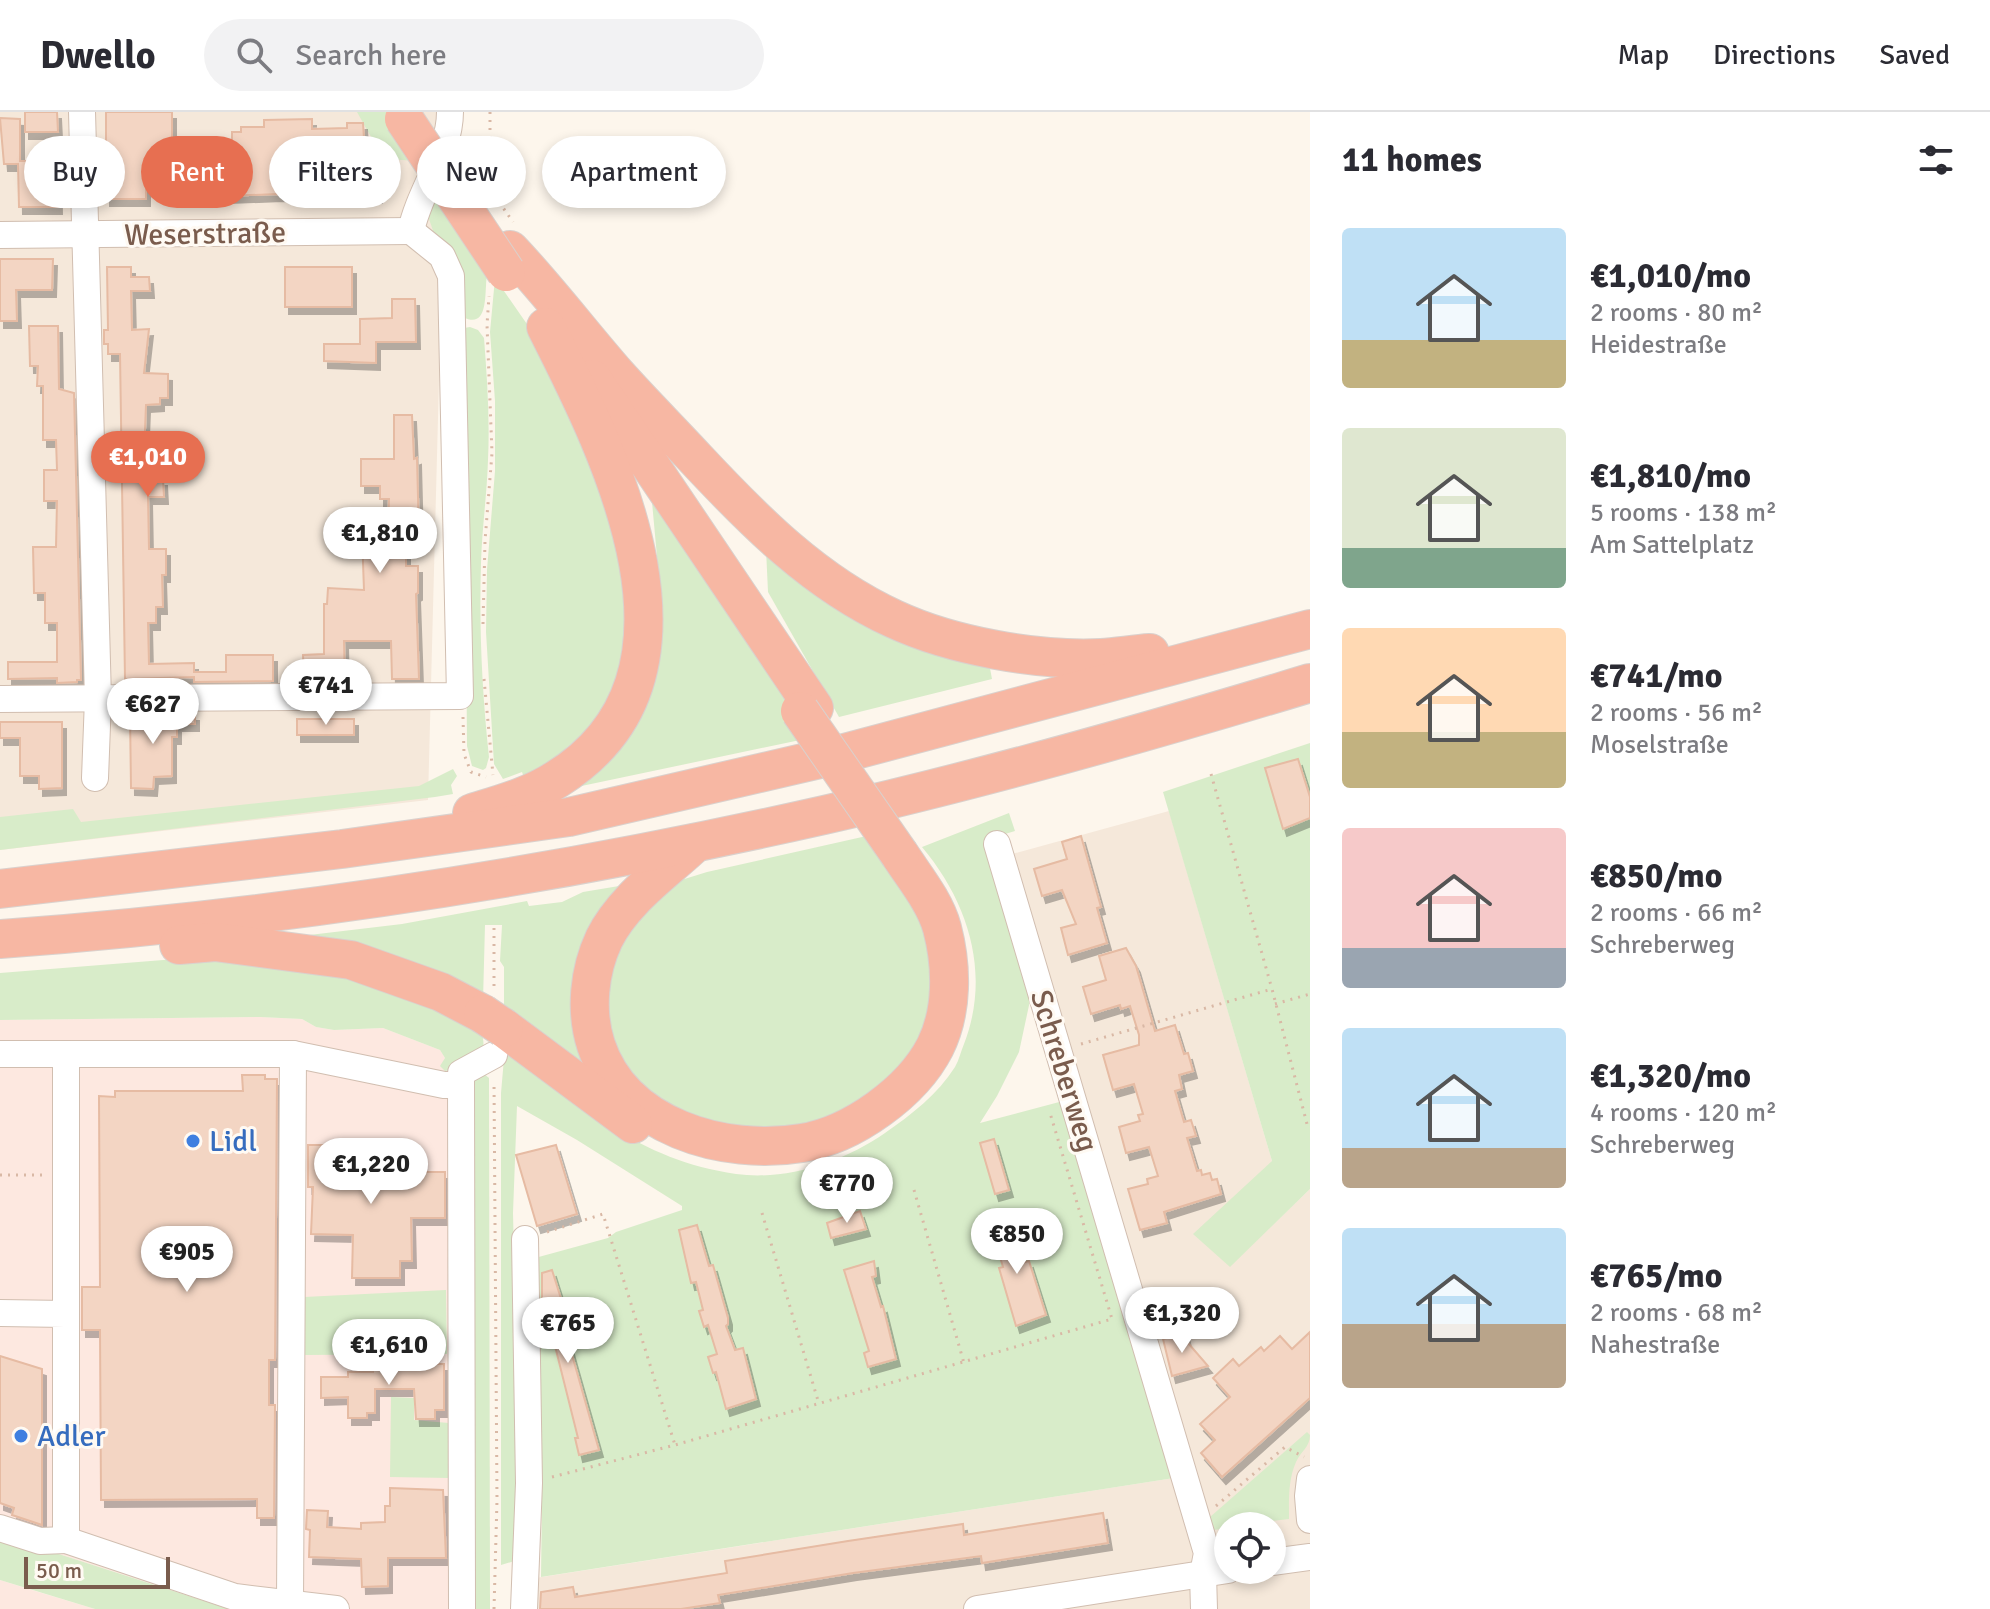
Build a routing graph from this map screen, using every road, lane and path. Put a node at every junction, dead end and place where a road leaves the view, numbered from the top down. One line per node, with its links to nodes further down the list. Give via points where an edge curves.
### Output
1 (82, 112): 8 (street)
2 (450, 112): 6 (street, via 450,129)
3 (490, 112): 5 (path)
4 (406, 114): 9 (highway)
5 (490, 136)
6 (411, 231): 8 (street, Weserstraße); 16 (street, via 442,256 451,276)
7 (0, 235): 8 (street, Weserstraße)
8 (84, 235): 18 (street)
9 (502, 270): 10 (highway); 11 (path, via 487,325 492,453); 13 (highway, via 545,287 618,375 778,543 834,585 893,619 945,638 1047,656 1101,658); 19 (highway, via 540,302)
10 (546, 327): 19 (highway); 24 (highway, via 597,433 636,552 644,631 631,694 603,740 555,780 510,802)
11 (483, 626)
12 (1310, 629): 13 (highway)
13 (1267, 641): 24 (highway, via 833,756 569,817)
14 (483, 672): 16 (path, via 494,779 471,772 466,761)
15 (1310, 683): 22 (highway, via 942,787)
16 (460, 696): 18 (street)
17 (0, 699): 18 (street)
18 (98, 699): 21 (street)
19 (807, 710): 25 (highway)
20 (1211, 774): 30 (path)
21 (95, 778)
22 (695, 843): 25 (highway, via 621,912 604,939 594,967 592,1031 600,1057 621,1091 650,1114 721,1143 767,1146 803,1143 857,1123 908,1084 935,1047 948,1003 949,963 937,916); 28 (highway, via 266,913)
23 (997, 844): 34 (street, Schreberweg)
24 (342, 849): 26 (highway)
25 (906, 854): 33 (highway, via 945,906 958,937 965,981 962,1017 936,1073 915,1096 879,1125 819,1153 746,1159 652,1134)
26 (0, 889)
27 (494, 926): 33 (path)
28 (42, 936): 29 (highway); 33 (highway, via 123,950 215,942 351,960 441,992)
29 (0, 939)
30 (1272, 989): 32 (path); 34 (path)
31 (1310, 994): 32 (path)
32 (1275, 1004): 40 (path)
33 (494, 1023): 38 (street, via 461,1073); 66 (path)
34 (1058, 1051): 55 (street, Schreberweg)
35 (0, 1054): 36 (street)
36 (66, 1054): 37 (street); 42 (street)
37 (293, 1054): 38 (street); 63 (street)
38 (461, 1085): 65 (street)
39 (1050, 1113): 48 (path, via 1112,1319)
40 (1307, 1124)
41 (0, 1175): 42 (path)
42 (66, 1175): 47 (street)
43 (914, 1190): 48 (path)
44 (762, 1213): 49 (path)
45 (525, 1239): 50 (path, via 603,1214); 53 (street)
46 (0, 1313): 47 (street)
47 (66, 1314): 57 (street)
48 (964, 1363): 49 (path)
49 (819, 1404): 50 (path)
50 (675, 1445): 53 (path)
51 (1310, 1460): 55 (path, via 1285,1447)
52 (1310, 1479): 54 (street)
53 (529, 1483): 67 (street)
54 (1310, 1520)
55 (1198, 1522): 60 (street, Schreberweg)
56 (0, 1528): 57 (street, via 40,1541)
57 (66, 1540): 63 (street, via 235,1597)
58 (1310, 1557): 59 (street)
59 (1286, 1560)
60 (1214, 1570)
61 (1214, 1572): 68 (street)
62 (1214, 1575): 69 (street, Schreberweg)
63 (290, 1604): 64 (street)
64 (336, 1609)
65 (462, 1609)
66 (494, 1609)
67 (524, 1609)
68 (977, 1609)
69 (1204, 1609)

